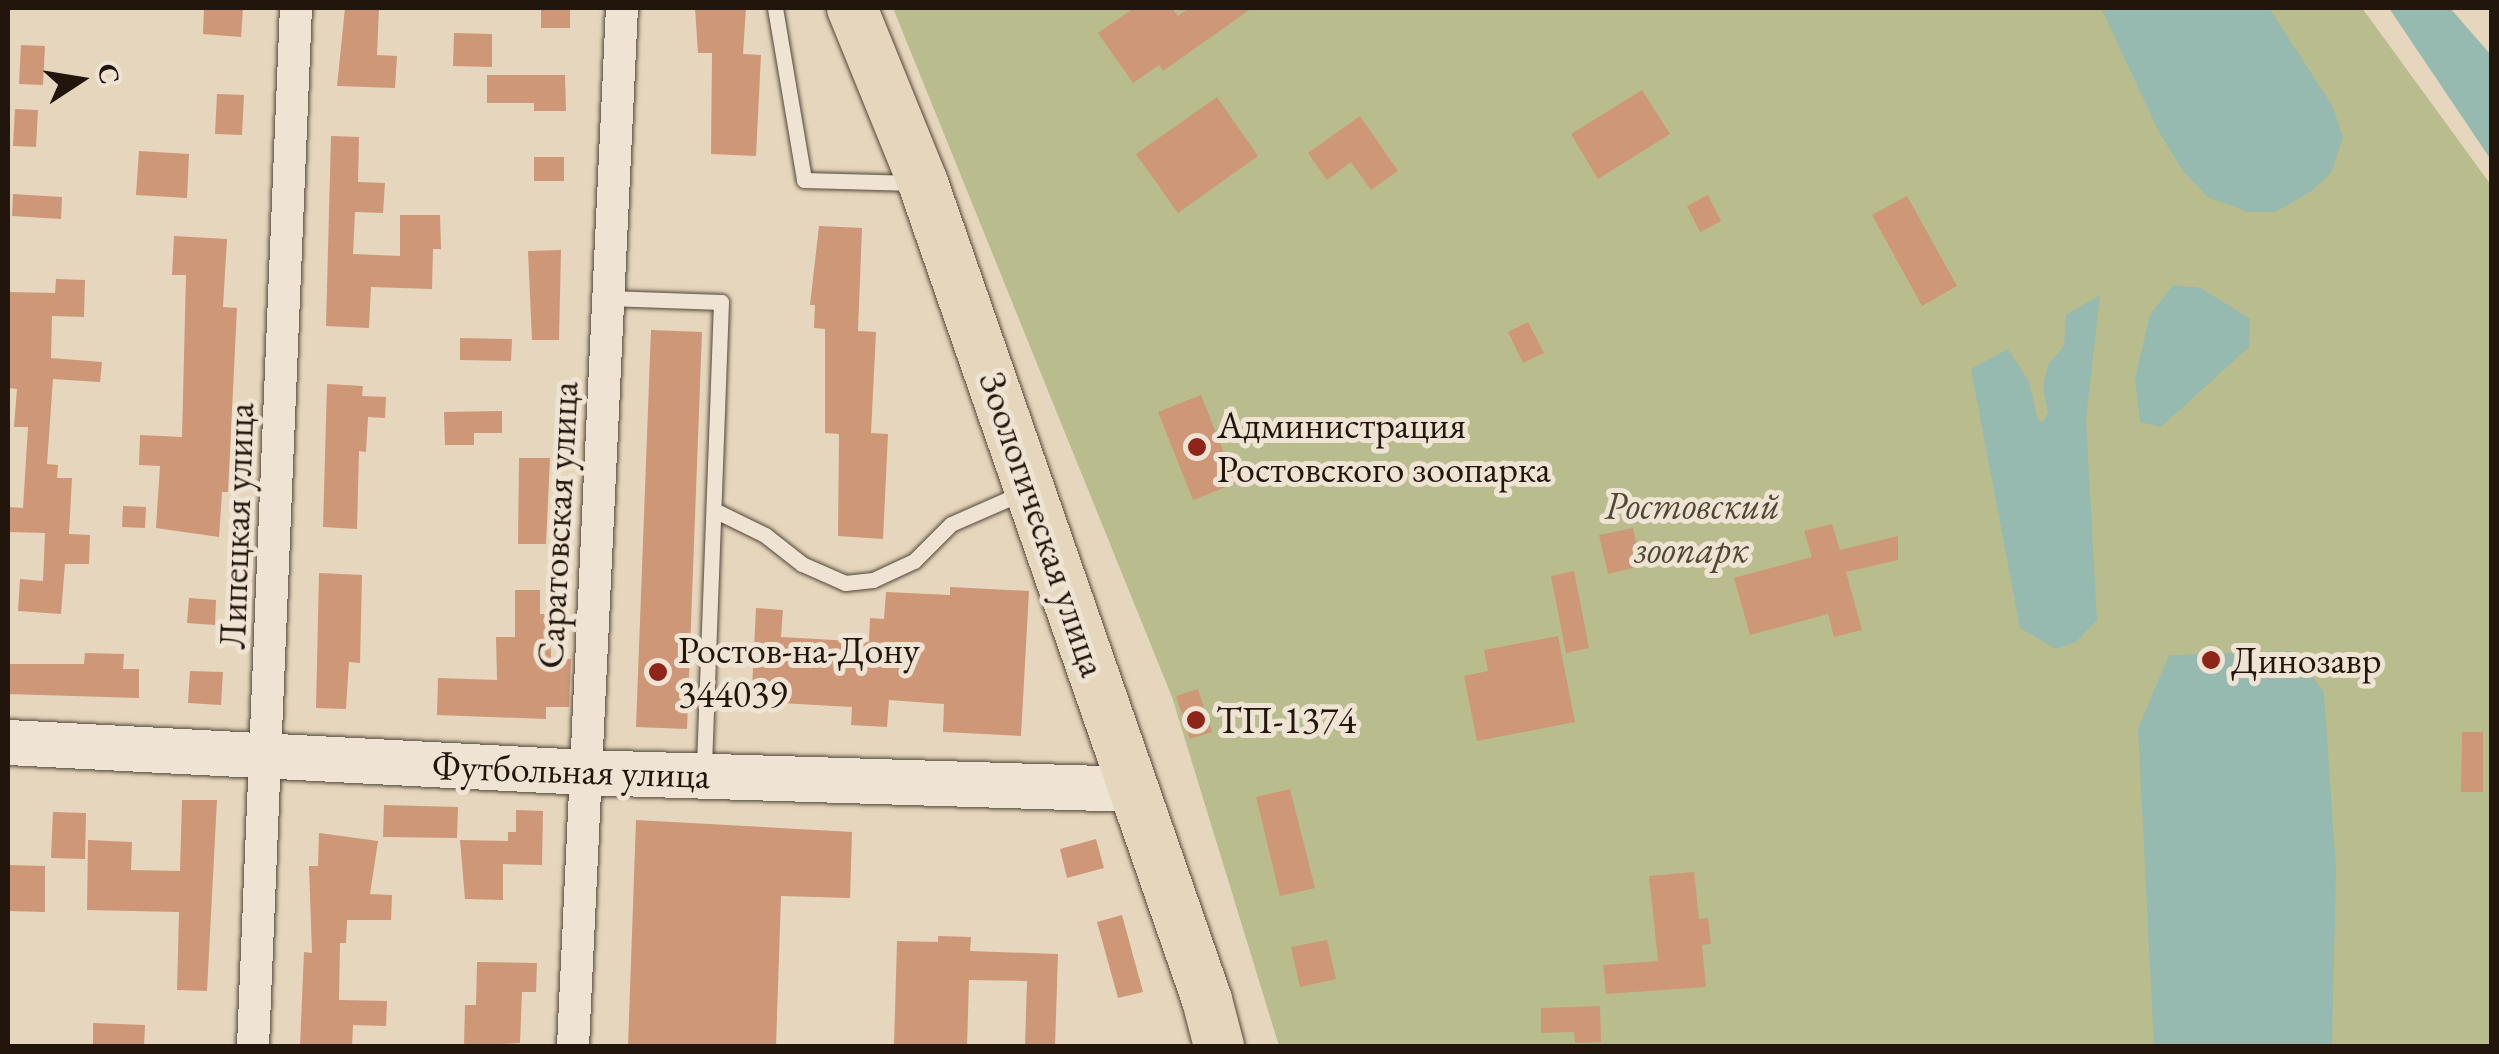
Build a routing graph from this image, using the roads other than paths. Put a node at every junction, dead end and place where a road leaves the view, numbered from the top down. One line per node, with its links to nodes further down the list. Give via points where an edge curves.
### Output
1 (296, 8): 10 (street, Липецкая улица)
2 (622, 8): 6 (street, Саратовская улица)
3 (776, 8): 5 (lane, via 804,180)
4 (852, 8): 5 (main road, Зоологическая улица)
5 (924, 183): 7 (main road, Зоологическая улица)
6 (608, 298): 8 (lane, via 721,302); 11 (street, Саратовская улица)
7 (1031, 489): 8 (lane, via 951,524 914,561 873,580 845,583); 13 (main road, Зоологическая улица)
8 (714, 510): 12 (lane)
9 (8, 742): 10 (main road, Футбольная улица)
10 (268, 755): 11 (main road, Футбольная улица); 14 (street, Липецкая улица)
11 (584, 772): 12 (main road, Футбольная улица); 15 (street, Саратовская улица)
12 (704, 776): 13 (main road, Футбольная улица)
13 (1134, 789): 16 (main road, Зоологическая улица)
14 (253, 1046)
15 (574, 1046)
16 (1219, 1046)

